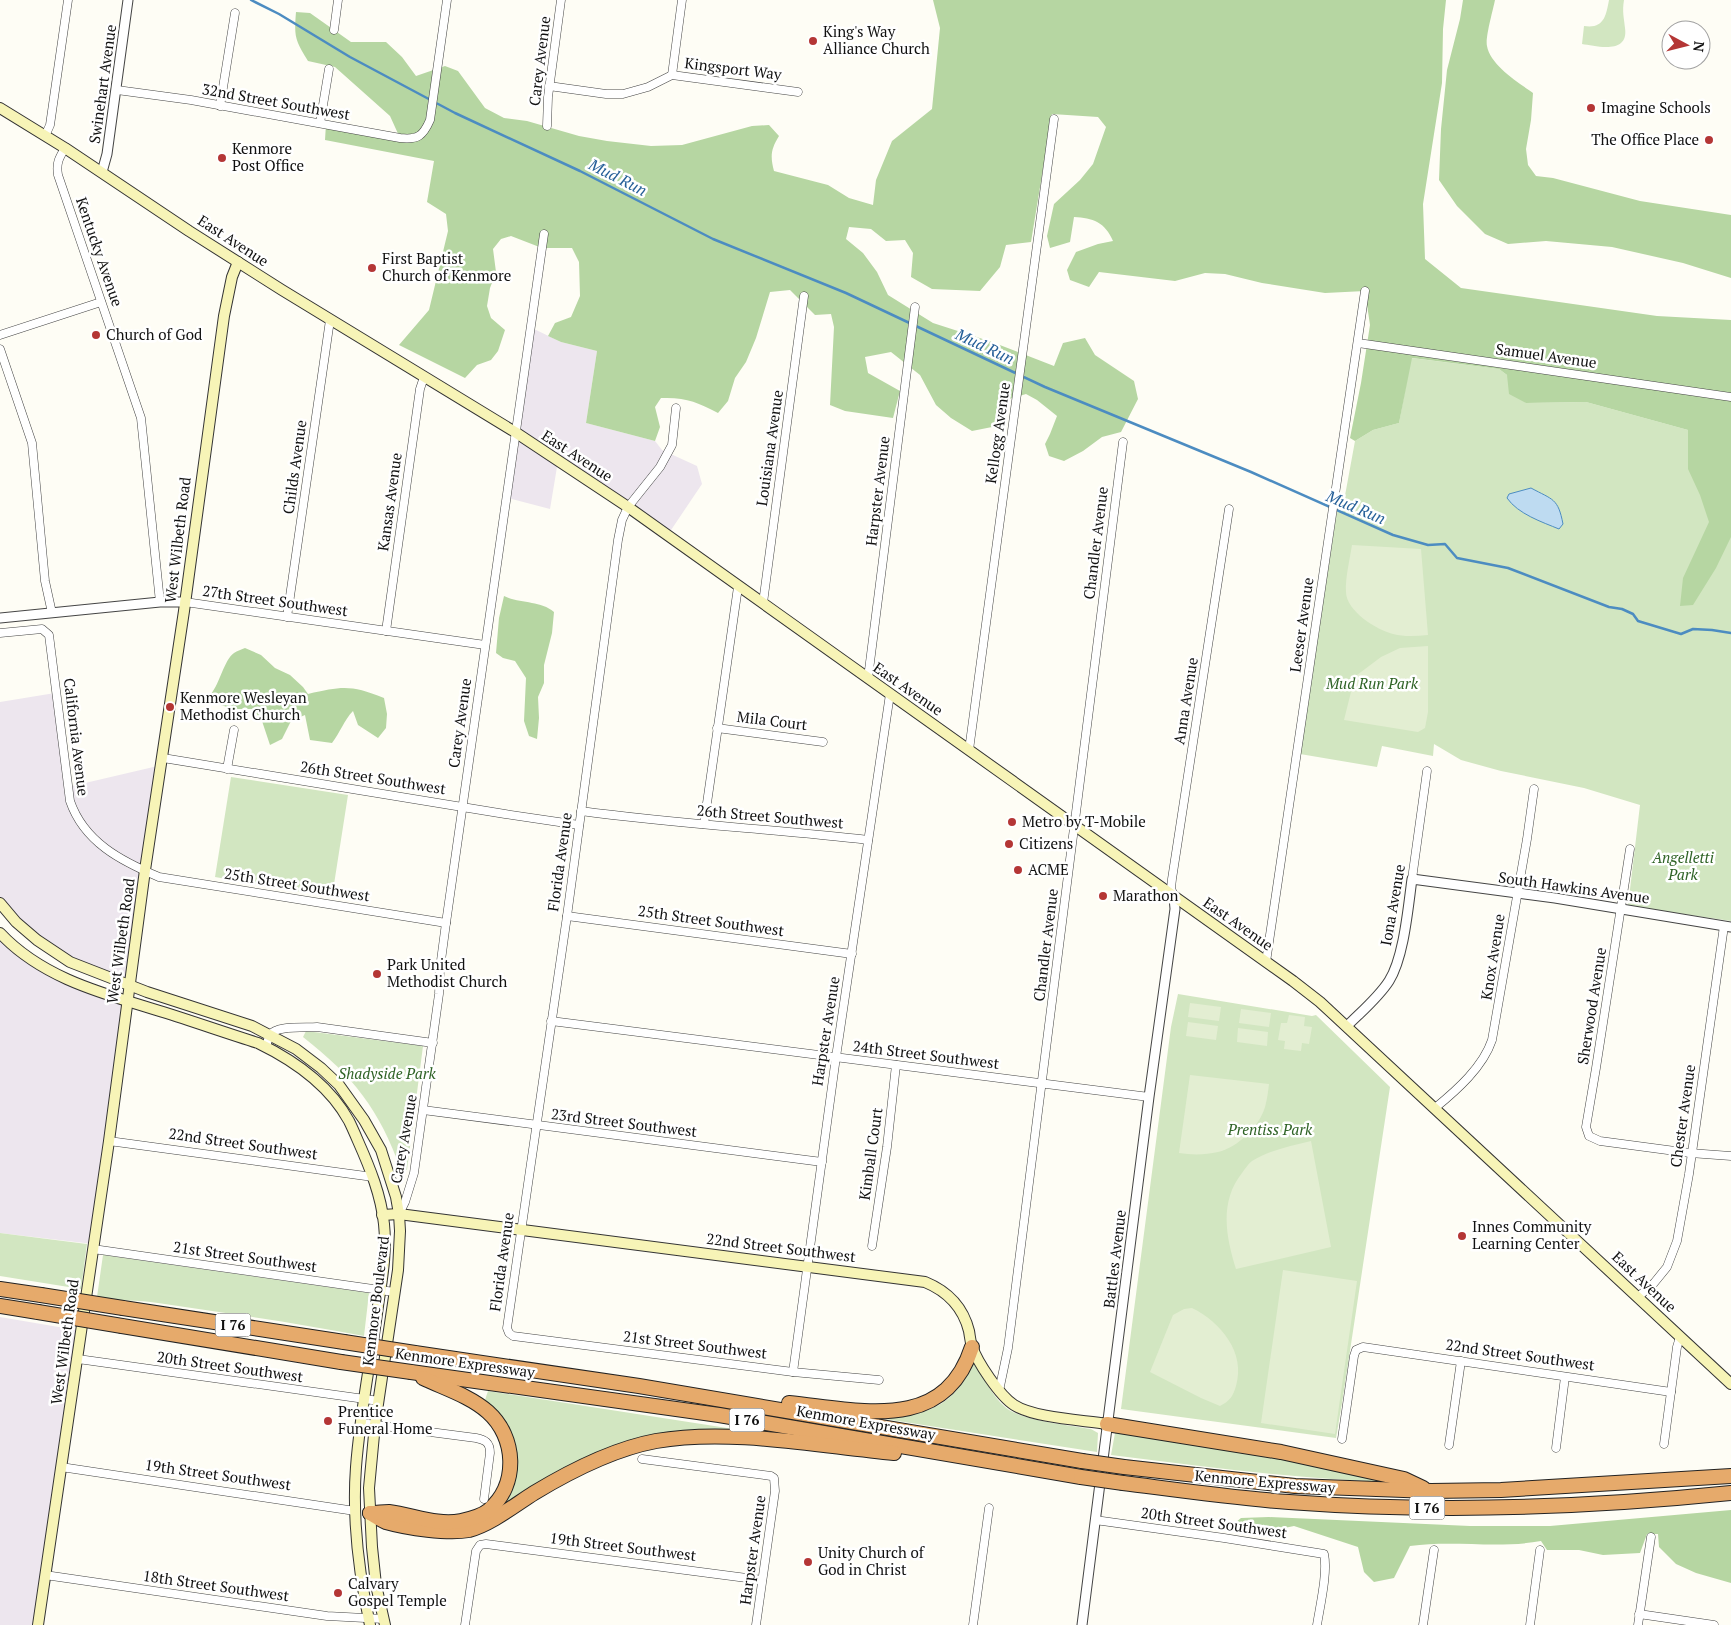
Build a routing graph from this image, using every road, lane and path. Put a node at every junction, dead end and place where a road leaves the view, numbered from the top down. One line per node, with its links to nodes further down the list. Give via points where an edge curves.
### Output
1 (68, 0): 19 (street, via 50,125)
2 (128, 0): 12 (street, Swinehart Avenue)
3 (338, 0): 8 (street)
4 (447, 0): 17 (street, 32nd Street Southwest, via 432,107 427,127 418,137 408,139)
5 (561, 0): 11 (street, Carey Avenue)
6 (682, 0): 10 (street)
7 (235, 13): 14 (street)
8 (334, 30)
9 (329, 69): 17 (street)
10 (672, 75): 11 (street, Kingsport Way, via 648,87 623,94); 13 (street, Kingsport Way)
11 (549, 86): 18 (street, Carey Avenue)
12 (116, 90): 14 (street, 32nd Street Southwest); 21 (street, Swinehart Avenue)
13 (798, 92)
14 (220, 106): 17 (street, 32nd Street Southwest)
15 (0, 108): 19 (main road, East Avenue)
16 (1054, 119): 54 (street, Kellogg Avenue)
17 (320, 123)
18 (548, 126)
19 (45, 136): 20 (main road, East Avenue)
20 (64, 148): 21 (main road, East Avenue); 26 (street, Kentucky Avenue, via 58,159 58,175)
21 (102, 172): 23 (main road, East Avenue)
22 (544, 234): 35 (street, Carey Avenue)
23 (238, 262): 28 (main road, East Avenue); 41 (main road, West Wilbeth Road, via 224,316)
24 (1365, 292): 30 (street, Leeser Avenue)
25 (804, 296): 42 (street, Louisiana Avenue)
26 (101, 302): 29 (street); 40 (street, Kentucky Avenue, via 140,418)
27 (915, 308): 49 (street, Harpster Avenue)
28 (330, 320): 32 (main road, East Avenue); 44 (street, Childs Avenue)
29 (0, 335)
30 (1358, 343): 33 (street, Samuel Avenue); 77 (street, Leeser Avenue)
31 (0, 349): 43 (street, via 32,443 45,581)
32 (424, 377): 35 (main road, East Avenue); 46 (street, Kansas Avenue)
33 (1731, 397)
34 (676, 408): 37 (street, Florida Avenue, via 670,451)
35 (515, 432): 37 (main road, East Avenue); 48 (street, Carey Avenue)
36 (1123, 442): 63 (street, Chandler Avenue)
37 (628, 508): 39 (main road, East Avenue); 60 (street, Florida Avenue, via 618,540)
38 (1229, 509): 69 (street, Anna Avenue, via 1172,878)
39 (738, 587): 42 (main road, East Avenue); 51 (street)
40 (160, 602): 41 (street, 27th Street Southwest); 43 (street, 27th Street Southwest)
41 (185, 602): 44 (street, 27th Street Southwest); 55 (main road, West Wilbeth Road)
42 (763, 603): 49 (main road, East Avenue)
43 (52, 613): 45 (street, 27th Street Southwest)
44 (287, 617): 46 (street, 27th Street Southwest)
45 (0, 618)
46 (386, 631): 48 (street, 27th Street Southwest)
47 (0, 633): 66 (street, California Avenue, via 42,629 46,632 51,643 66,780 74,813 105,850)
48 (485, 646): 59 (street, Carey Avenue)
49 (868, 678): 50 (main road, East Avenue)
50 (890, 694): 54 (main road, East Avenue); 64 (street, Harpster Avenue)
51 (717, 728): 53 (street, Mila Court); 61 (street)
52 (234, 730): 56 (street)
53 (823, 742)
54 (969, 750): 63 (main road, East Avenue)
55 (163, 758): 56 (street, 26th Street Southwest); 66 (main road, West Wilbeth Road)
56 (227, 768): 59 (street, 26th Street Southwest)
57 (1427, 771): 67 (street, Iona Avenue)
58 (1534, 788): 68 (street, Knox Avenue)
59 (462, 807): 62 (street, 26th Street Southwest); 73 (street, Carey Avenue)
60 (581, 811): 61 (street, 26th Street Southwest); 62 (street, Florida Avenue)
61 (704, 824): 64 (street, 26th Street Southwest)
62 (579, 825): 72 (street, Florida Avenue)
63 (1074, 825): 69 (main road, East Avenue); 87 (street, Chandler Avenue)
64 (868, 840): 76 (street, Harpster Avenue)
65 (1630, 849): 71 (street, Sherwood Avenue)
66 (146, 870): 73 (street, 25th Street Southwest, via 159,877); 78 (main road, West Wilbeth Road)
67 (1412, 879): 68 (street, South Hawkins Avenue); 81 (street, Iona Avenue, via 1394,969 1384,987)
68 (1517, 894): 71 (street, South Hawkins Avenue); 89 (street, Knox Avenue, via 1490,1048 1479,1064)
69 (1174, 897): 77 (main road, East Avenue); 88 (street, Battles Avenue)
70 (0, 903): 78 (main road, Kenmore Boulevard, via 26,931 58,956)
71 (1622, 908): 74 (street, South Hawkins Avenue); 93 (street, Sherwood Avenue, via 1586,1127 1594,1139)
72 (567, 916): 76 (street, 25th Street Southwest); 80 (street, Florida Avenue)
73 (446, 924): 83 (street, Carey Avenue)
74 (1728, 926): 93 (street, Chester Avenue)
75 (0, 933): 79 (main road, Kenmore Boulevard, via 55,975)
76 (852, 954): 85 (street, Harpster Avenue)
77 (1266, 962): 81 (main road, East Avenue)
78 (130, 986): 79 (main road, West Wilbeth Road); 82 (main road, Kenmore Boulevard)
79 (128, 1002): 84 (main road, Kenmore Boulevard); 92 (main road, West Wilbeth Road)
80 (551, 1021): 85 (street, 24th Street Southwest); 91 (street, Florida Avenue)
81 (1347, 1026): 89 (main road, East Avenue)
82 (270, 1034): 83 (street, via 288,1028 317,1027); 84 (street); 97 (main road, Kenmore Boulevard, via 310,1059 339,1085 352,1102 381,1150)
83 (433, 1043): 90 (street, Carey Avenue)
84 (266, 1047): 96 (main road, Kenmore Boulevard, via 293,1062 337,1104 348,1119)
85 (836, 1057): 86 (street, 24th Street Southwest); 95 (street, Harpster Avenue)
86 (896, 1064): 87 (street, 24th Street Southwest); 100 (street, Kimball Court)
87 (1043, 1083): 88 (street, 24th Street Southwest); 119 (street, Chandler Avenue)
88 (1149, 1097): 125 (street, Battles Avenue)
89 (1435, 1108): 106 (main road, East Avenue)
90 (423, 1110): 91 (street, 23rd Street Southwest); 97 (street, Carey Avenue, via 414,1173)
91 (536, 1125): 95 (street, 23rd Street Southwest); 99 (street, Florida Avenue)
92 (109, 1141): 96 (street, 22nd Street Southwest); 101 (main road, West Wilbeth Road)
93 (1690, 1153): 94 (street, Sherwood Avenue); 106 (street, Chester Avenue, via 1682,1219 1673,1254 1667,1267)
94 (1731, 1156)
95 (822, 1162): 102 (street, Harpster Avenue)
96 (373, 1178): 98 (main road, Kenmore Boulevard)
97 (399, 1214): 98 (main road, 22nd Street Southwest); 99 (main road, 22nd Street Southwest); 105 (main road, Kenmore Boulevard, via 399,1256)
98 (382, 1215): 104 (main road, Kenmore Boulevard, via 385,1239)
99 (521, 1230): 102 (main road, 22nd Street Southwest); 108 (street, Florida Avenue, via 507,1328)
100 (872, 1246)
101 (93, 1249): 104 (street, 21st Street Southwest); 111 (main road, West Wilbeth Road)
102 (807, 1267): 110 (main road, 22nd Street Southwest, via 925,1282 937,1287 954,1301 961,1312); 114 (street, Harpster Avenue)
103 (0, 1288): 118 (highway, Kenmore Expressway / I 76, bridge)
104 (380, 1290): 105 (street, 21st Street Southwest); 121 (main road, Kenmore Boulevard)
105 (394, 1292): 122 (main road, Kenmore Boulevard)
106 (1638, 1297): 109 (main road, East Avenue)
107 (0, 1306): 113 (highway, Kenmore Expressway / I 76, bridge)
108 (509, 1334): 114 (street, 21st Street Southwest)
109 (1680, 1337): 117 (main road, East Avenue); 120 (street)
110 (972, 1347): 118 (highway, via 960,1375 951,1386 940,1396 914,1408 875,1412); 119 (main road, 22nd Street Southwest)
111 (78, 1359): 121 (street, 20th Street Southwest); 132 (main road, West Wilbeth Road)
112 (1460, 1361): 115 (street, 22nd Street Southwest); 126 (street, 22nd Street Southwest, via 1366,1347 1356,1350); 128 (street)
113 (411, 1372): 131 (highway, Kenmore Expressway / I 76, via 719,1415); 139 (highway, via 472,1402 498,1423 509,1446 509,1477 498,1500 488,1511 459,1522 388,1512)
114 (793, 1372): 116 (street, 21st Street Southwest)
115 (1565, 1377): 120 (street, 22nd Street Southwest); 129 (street)
116 (879, 1380)
117 (1731, 1384)
118 (639, 1386): 134 (highway, Kenmore Expressway / I 76, bridge, via 1124,1467 1295,1486)
119 (1000, 1391): 125 (main road, 22nd Street Southwest, via 1013,1405 1023,1410)
120 (1671, 1392): 127 (street)
121 (364, 1399): 122 (street, 20th Street Southwest); 123 (main road, Kenmore Boulevard)
122 (379, 1401): 124 (main road, Kenmore Boulevard)
123 (360, 1423): 124 (street); 138 (main road, Kenmore Boulevard)
124 (375, 1424): 136 (street, via 487,1442 490,1453); 139 (main road, Kenmore Boulevard)
125 (1107, 1424): 134 (highway, via 1336,1463 1404,1479); 140 (street, Battles Avenue)
126 (1342, 1439)
127 (1664, 1444)
128 (1449, 1445)
129 (1556, 1448)
130 (642, 1459): 145 (street, Harpster Avenue, via 774,1478 775,1491)
131 (991, 1461): 135 (highway, Kenmore Expressway / I 76, bridge, via 1217,1495 1418,1508 1576,1506); 139 (highway, via 758,1438 677,1439 639,1445 596,1460 470,1529 452,1532 428,1530 386,1522)
132 (61, 1467): 138 (street, 19th Street Southwest); 144 (main road, West Wilbeth Road)
133 (1731, 1476): 134 (highway, Kenmore Expressway / I 76)
134 (1431, 1491)
135 (1731, 1493)
136 (484, 1498)
137 (989, 1508): 152 (street)
138 (355, 1511): 139 (main road, 19th Street Southwest); 147 (main road, Kenmore Boulevard, via 357,1545)
139 (370, 1513): 148 (main road, Kenmore Boulevard, via 376,1585)
140 (1095, 1520): 153 (street, Battles Avenue); 154 (street, 20th Street Southwest, via 1324,1554 1326,1560)
141 (1651, 1537): 146 (street)
142 (1434, 1550): 155 (street)
143 (1540, 1550): 156 (street)
144 (45, 1575): 147 (street, 18th Street Southwest); 149 (main road, West Wilbeth Road)
145 (762, 1580): 150 (street, 19th Street Southwest, via 486,1544 476,1550); 151 (street, Harpster Avenue)
146 (1640, 1614): 157 (street); 158 (street)
147 (370, 1622): 148 (street, 18th Street Southwest)
148 (384, 1622)
149 (38, 1625)
150 (465, 1625)
151 (756, 1625)
152 (973, 1625)
153 (1082, 1625)
154 (1317, 1625)
155 (1423, 1625)
156 (1530, 1625)
157 (1638, 1625)
158 (1714, 1625)

